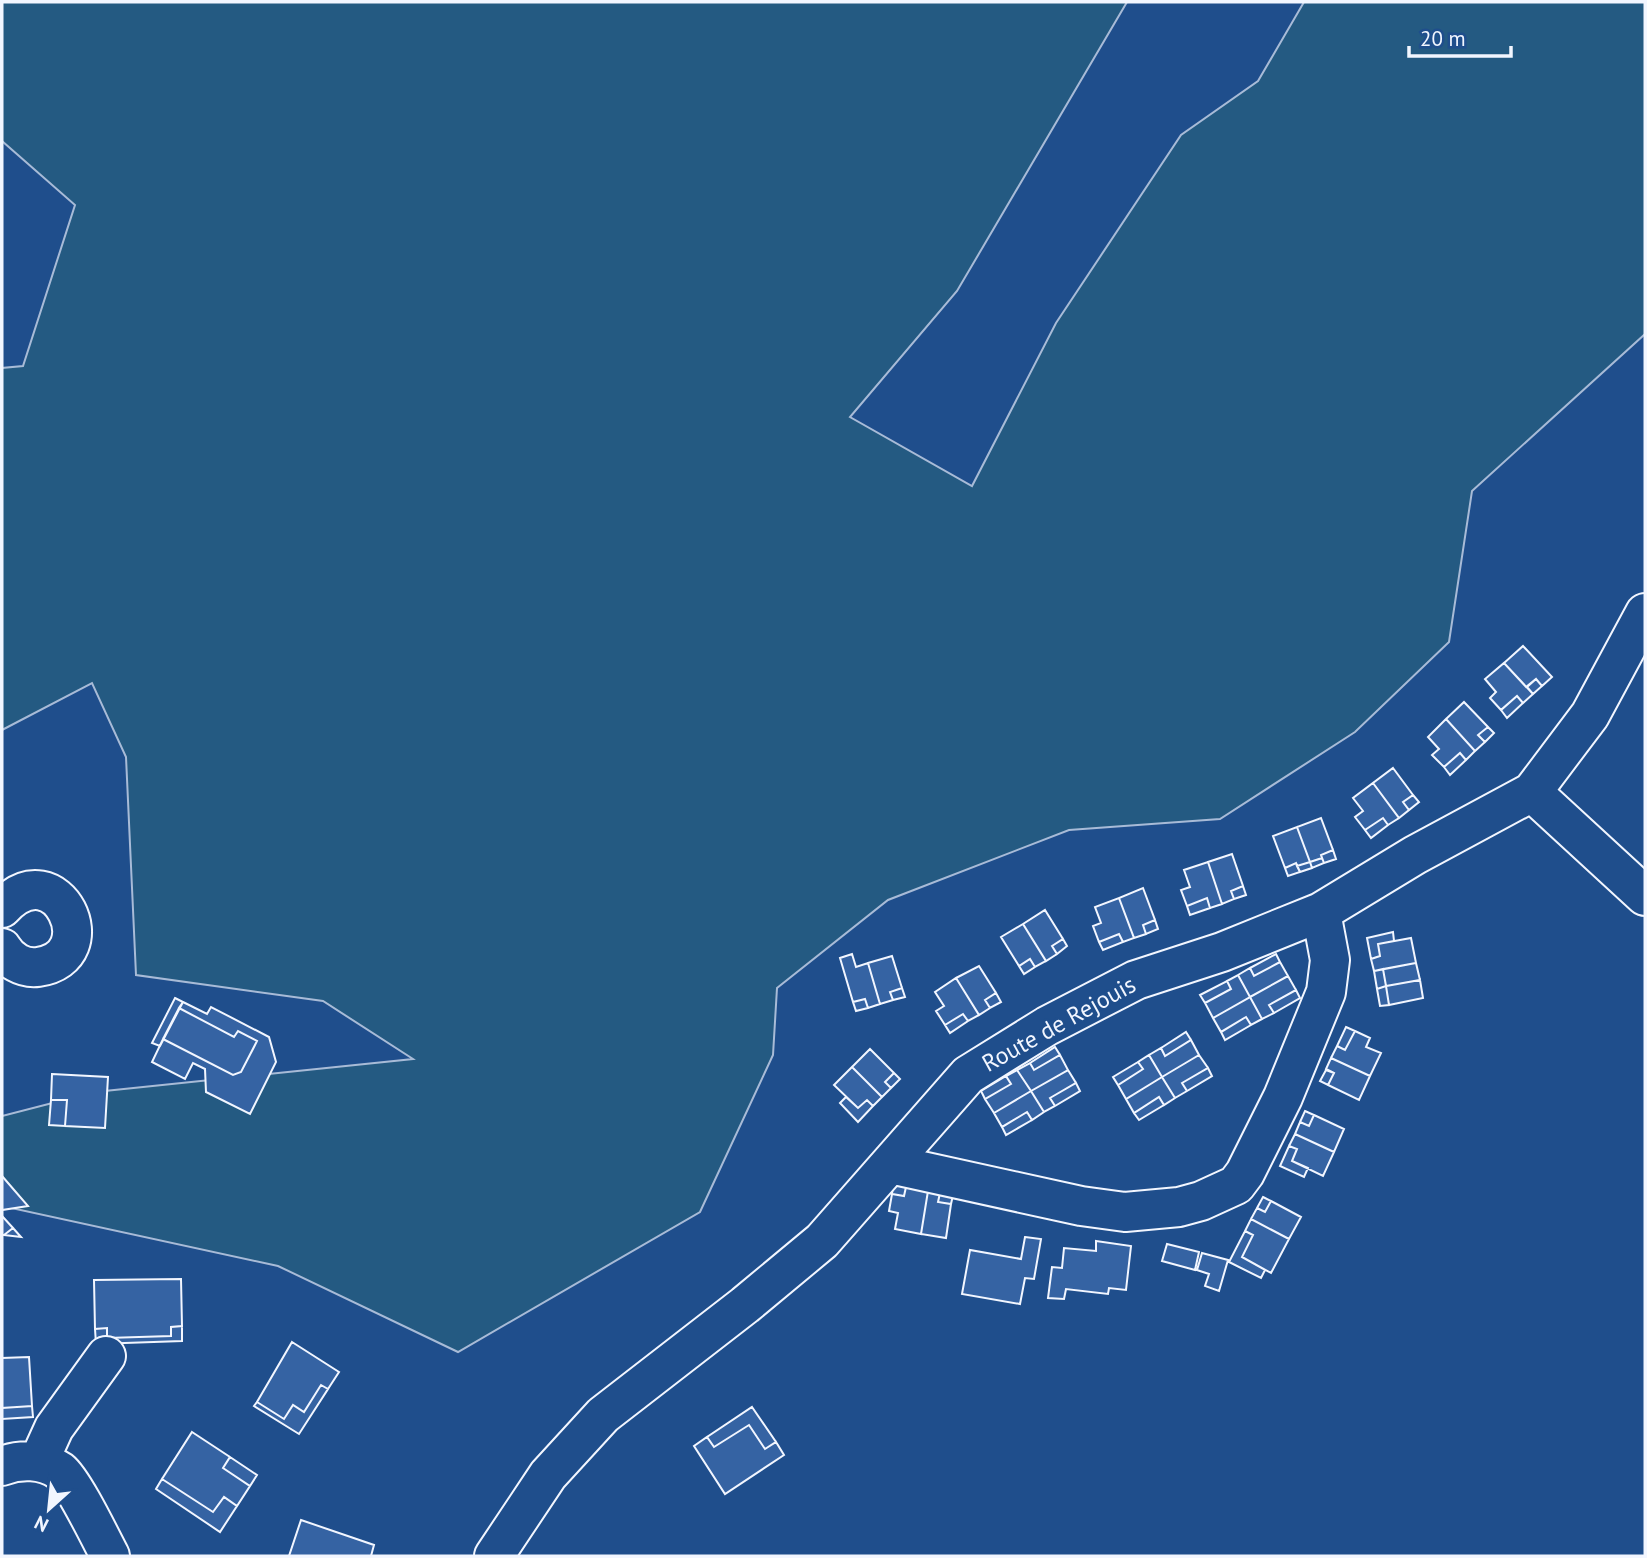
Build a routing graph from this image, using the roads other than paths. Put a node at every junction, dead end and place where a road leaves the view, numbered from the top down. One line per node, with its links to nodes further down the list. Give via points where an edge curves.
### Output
1 (1645, 612): 2 (street, Route de Rejouis, via 1590,715)
2 (1532, 792): 3 (street); 5 (street, Route de Rejouis)
3 (1645, 896)
4 (2, 908): 6 (street, via 12,897 43,891 68,910 73,925 63,955 50,964 34,968)
5 (1321, 912): 7 (street, Route de Rejouis, via 1136,980 1047,1026 968,1075); 7 (street, via 1330,960 1326,992 1283,1097 1236,1185 1179,1207 1125,1212)
6 (3, 954)
7 (890, 1164): 12 (street, Route de Rejouis, via 822,1241 603,1415 548,1475)
8 (106, 1356): 9 (street, via 54,1428)
9 (39, 1461): 10 (street); 11 (street, via 62,1472)
10 (2, 1466)
11 (110, 1556)
12 (494, 1556)

